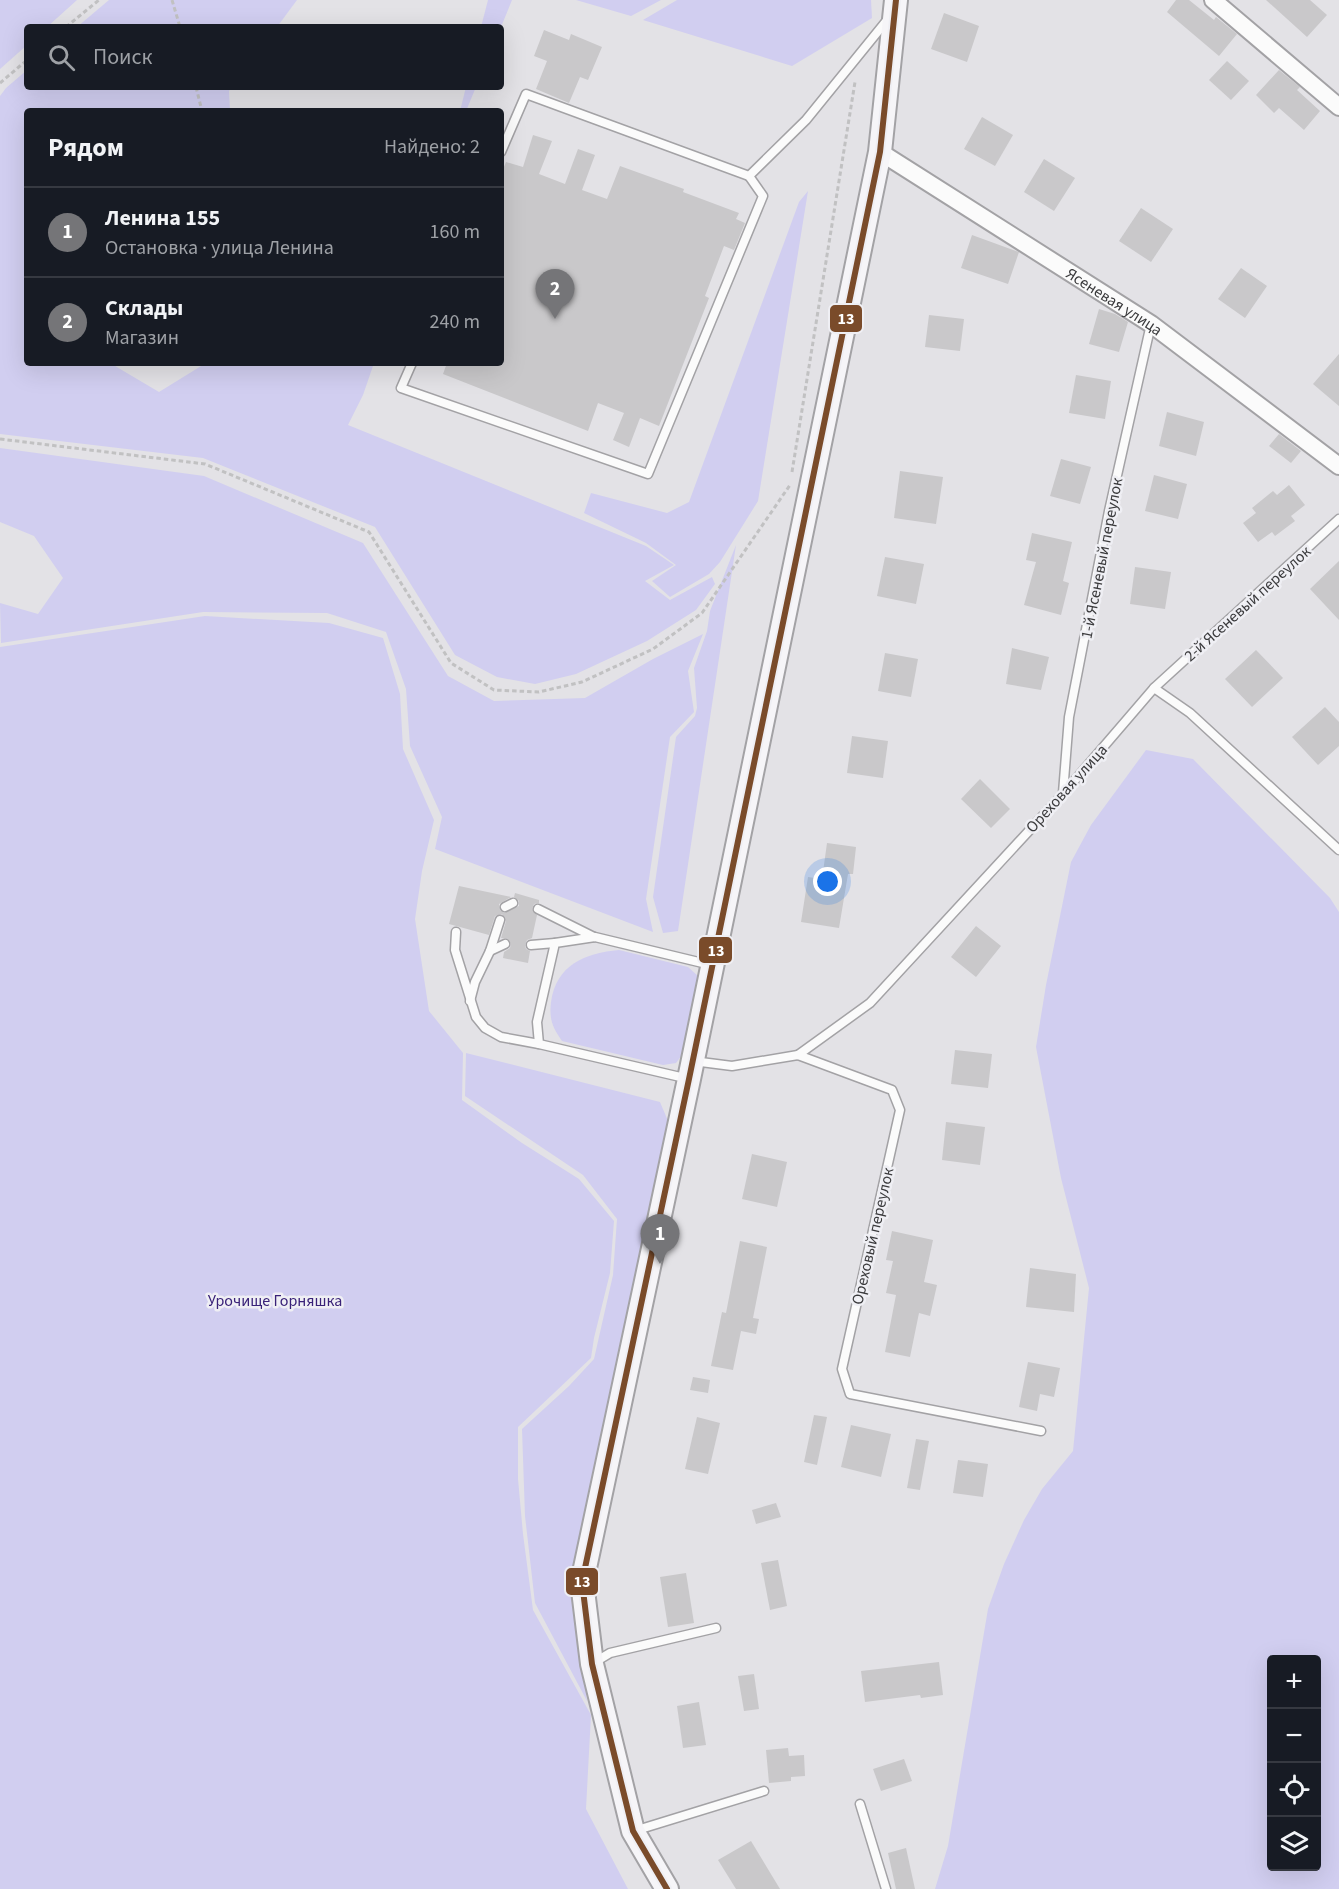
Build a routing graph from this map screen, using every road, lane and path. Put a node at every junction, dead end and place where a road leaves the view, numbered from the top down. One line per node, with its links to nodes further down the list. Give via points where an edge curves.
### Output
1 (99, 0): 5 (path)
2 (172, 0): 6 (path)
3 (1213, 0): 11 (street)
4 (896, 4): 7 (lane); 14 (main road)
5 (70, 24)
6 (179, 24)
7 (859, 54): 15 (lane, via 806,120); 18 (path, via 790,486 702,613 653,649 582,682 539,692 494,690 451,663 369,532 205,464)
8 (24, 62): 9 (path)
9 (0, 82)
10 (197, 90): 12 (path)
11 (1339, 107)
12 (201, 108)
13 (504, 145): 15 (lane, via 526,94)
14 (880, 152): 16 (street, Ясеневая улица); 32 (main road)
15 (749, 176): 17 (lane, via 763,196 648,474 401,388)
16 (1151, 324): 19 (street, Ясеневая улица); 22 (lane, 1-й Ясеневый переулок, via 1069,717)
17 (411, 366)
18 (0, 439)
19 (1339, 465)
20 (1339, 519): 21 (lane, 2-й Ясеневый переулок)
21 (1154, 688): 22 (lane, Ореховая улица); 23 (lane, via 1190,713)
22 (1063, 794): 35 (lane, Ореховая улица, via 870,1003)
23 (1339, 850)
24 (538, 909): 27 (lane)
25 (500, 920): 31 (lane)
26 (456, 932): 33 (lane, Ореховый переулок, via 455,950)
27 (595, 938): 28 (lane); 32 (lane)
28 (555, 943): 30 (lane); 34 (lane, via 537,1022)
29 (505, 944): 31 (lane)
30 (531, 945)
31 (490, 951): 33 (lane)
32 (711, 965): 36 (main road)
33 (470, 1001): 34 (lane, Ореховый переулок, via 485,1028 501,1037)
34 (539, 1044): 36 (lane, Ореховый переулок)
35 (798, 1055): 36 (lane, Ореховый переулок); 37 (lane, Ореховый переулок, via 892,1090 900,1110 842,1369 850,1394)
36 (691, 1070): 39 (main road, via 582,1582)
37 (1041, 1431)
38 (716, 1628): 39 (lane, via 610,1653)
39 (592, 1664): 42 (main road)
40 (764, 1791): 42 (lane)
41 (860, 1804): 44 (lane)
42 (633, 1832): 43 (main road)
43 (667, 1889)
44 (886, 1889)

